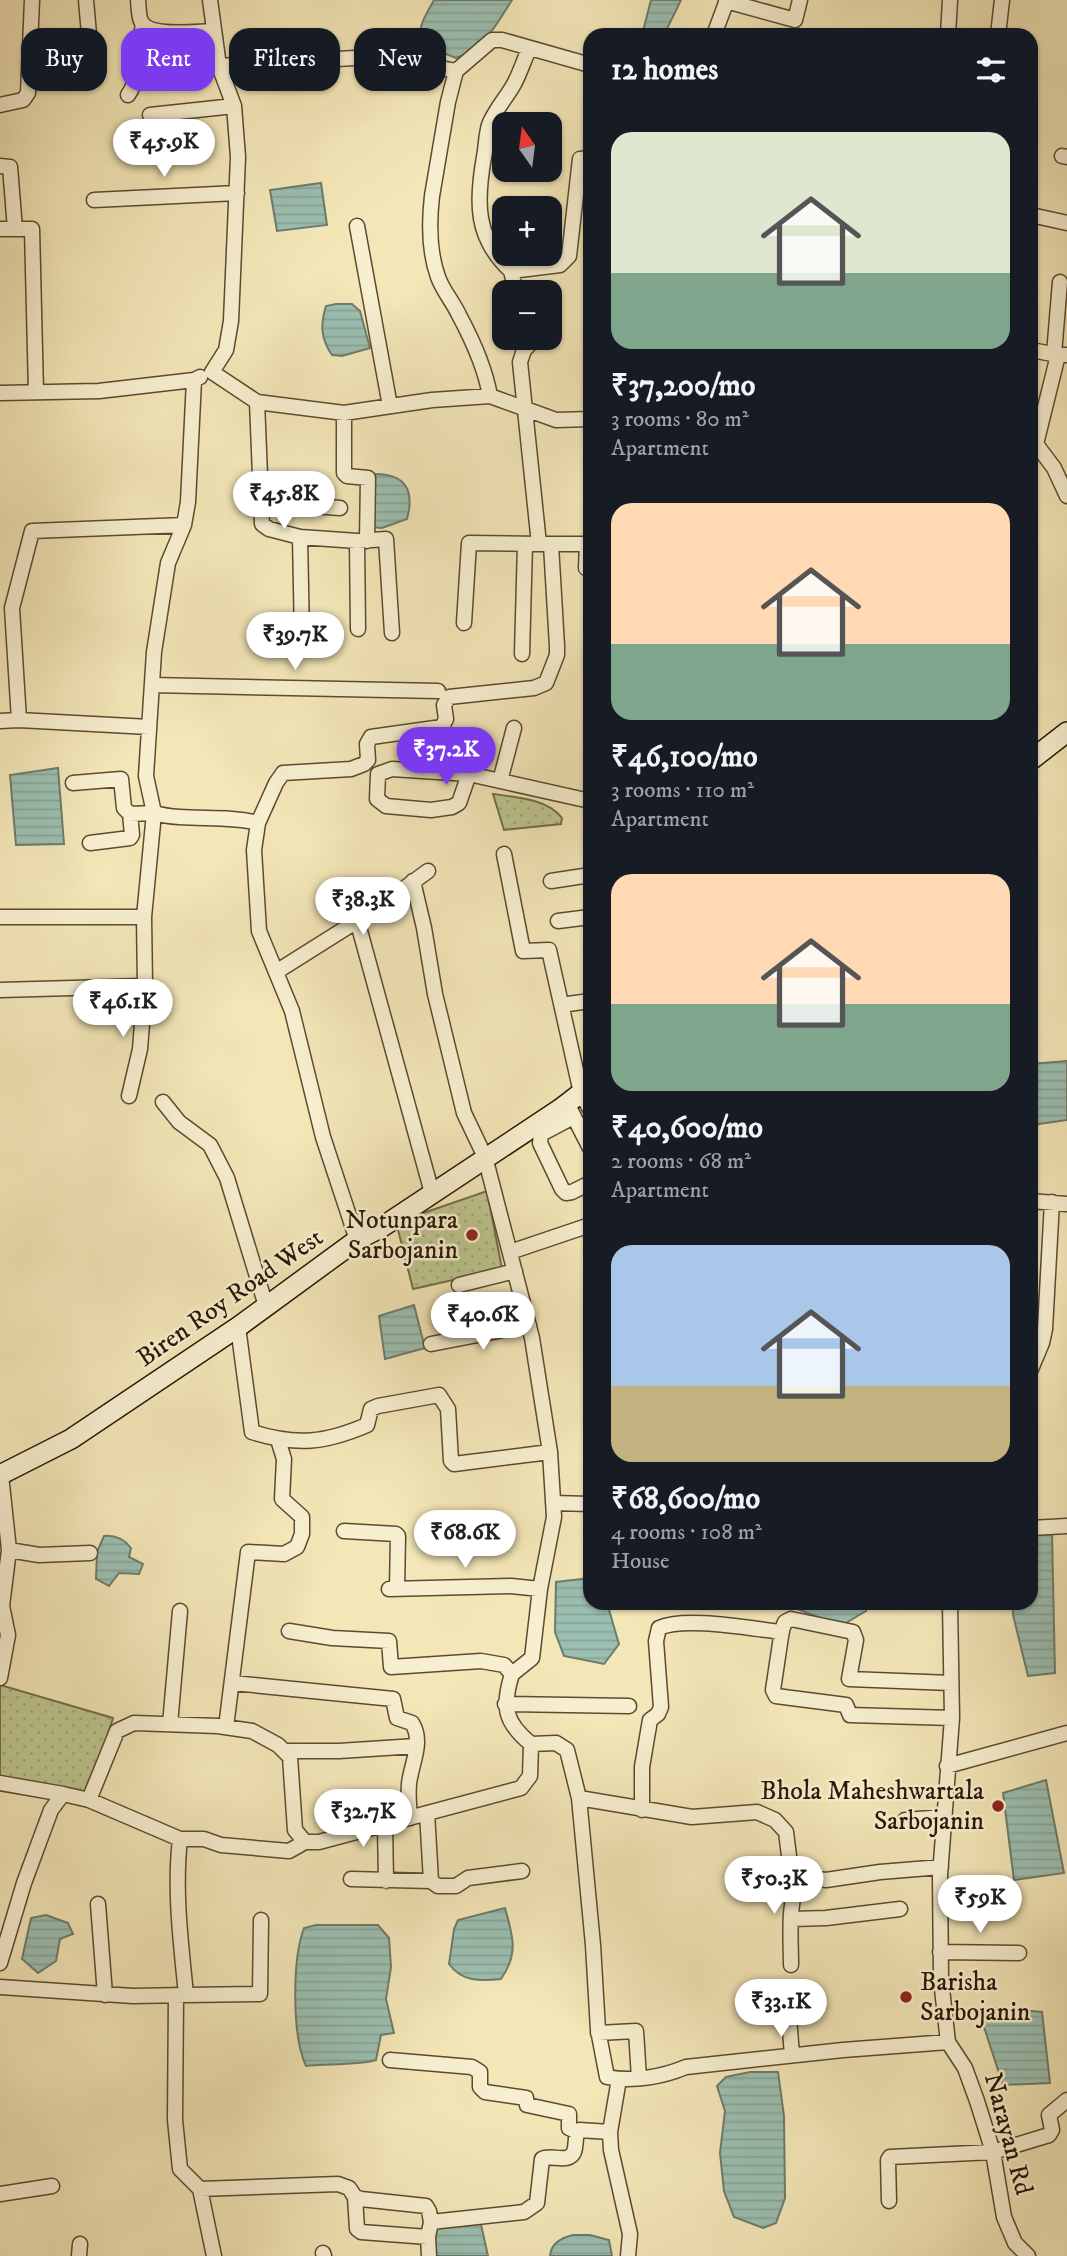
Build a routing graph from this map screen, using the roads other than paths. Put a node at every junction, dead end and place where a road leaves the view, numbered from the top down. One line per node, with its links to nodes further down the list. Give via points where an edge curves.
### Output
1 (32, 0): 22 (street, via 28,93 23,100)
2 (86, 0): 10 (street)
3 (138, 0): 9 (street)
4 (210, 0): 12 (street)
5 (800, 0): 8 (street, via 795,20)
6 (950, 0): 14 (street)
7 (1002, 0): 15 (street)
8 (727, 1): 13 (street)
9 (143, 24): 11 (street); 21 (street, via 136,80)
10 (88, 28)
11 (148, 28)
12 (214, 28)
13 (717, 28)
14 (948, 28)
15 (999, 28)
16 (215, 38): 19 (street)
17 (529, 49): 18 (street); 20 (street, via 492,40); 33 (street, via 516,81 489,124 481,173 485,236)
18 (583, 63)
19 (219, 66): 20 (street, via 391,58); 23 (street)
20 (456, 71): 43 (street, via 432,196 432,247 441,283 485,370)
21 (128, 96)
22 (0, 105)
23 (234, 106): 24 (street); 27 (street)
24 (150, 115)
25 (583, 159): 33 (street, via 569,256 560,265)
26 (0, 166): 32 (street, via 10,167)
27 (237, 193): 28 (street); 39 (street, via 231,321 226,350)
28 (94, 201)
29 (1038, 217): 30 (street)
30 (1067, 223)
31 (357, 226): 45 (street)
32 (7, 229): 41 (street, via 32,229)
33 (511, 271): 34 (street)
34 (513, 280)
35 (1060, 282): 38 (street)
36 (527, 350): 46 (street, via 521,357)
37 (1038, 351): 38 (street)
38 (1060, 355): 49 (street)
39 (212, 372): 40 (street); 44 (street)
40 (194, 380): 41 (street, via 99,391); 54 (street)
41 (36, 392): 42 (street)
42 (0, 393)
43 (490, 396): 45 (street); 46 (street)
44 (257, 402): 47 (street); 52 (street)
45 (390, 407): 47 (street)
46 (527, 408): 48 (street, via 556,421); 57 (street)
47 (344, 413): 56 (street, via 344,473 368,478)
48 (583, 419)
49 (1038, 428)
50 (1038, 450): 51 (street, via 1054,468)
51 (1067, 496)
52 (261, 502): 53 (street); 55 (street, via 264,526)
53 (341, 508)
54 (184, 525): 64 (street, via 168,563); 66 (street, via 32,531 12,608)
55 (300, 537): 56 (street); 62 (street)
56 (362, 541): 60 (street); 61 (street, via 386,539)
57 (538, 544): 58 (street); 59 (street, via 469,543); 63 (street); 78 (street, via 557,646 546,683 450,697 444,705 442,727 371,737 368,760 351,769 283,773)
58 (583, 544)
59 (464, 623)
60 (358, 629)
61 (392, 632)
62 (302, 637)
63 (522, 654)
64 (152, 685): 65 (street); 68 (street)
65 (438, 691)
66 (19, 720): 67 (street); 68 (street)
67 (0, 721)
68 (149, 727): 76 (street, via 146,776)
69 (514, 728): 73 (street)
70 (1067, 732): 71 (main road)
71 (1038, 755)
72 (469, 774): 72 (street, via 459,803 452,807 386,806 377,799 378,774 392,769); 73 (street)
73 (500, 781): 75 (street)
74 (73, 783): 77 (street, via 121,779 124,808)
75 (583, 799)
76 (153, 813): 77 (street); 78 (street); 86 (street)
77 (130, 814): 79 (street, via 130,838)
78 (258, 823): 90 (street, via 254,850 259,931)
79 (90, 844)
80 (504, 854): 97 (street, via 523,951 549,950)
81 (428, 871): 83 (street)
82 (583, 876): 84 (street)
83 (413, 881): 88 (street); 98 (street, via 464,1113)
84 (551, 881)
85 (0, 917): 86 (street)
86 (144, 917): 91 (street)
87 (583, 918): 89 (street)
88 (357, 920): 90 (street); 100 (street)
89 (558, 921)
90 (276, 972): 105 (street, via 292,1011 323,1137)
91 (145, 986): 92 (street); 95 (street, via 140,1049)
92 (0, 989)
93 (583, 1002): 94 (street)
94 (568, 1004)
95 (129, 1096)
96 (163, 1102): 109 (street, via 179,1122 210,1145 227,1178)
97 (580, 1102): 98 (main road, Biren Roy Road West); 99 (street, via 541,1135 540,1143 562,1189 572,1192)
98 (485, 1157): 100 (main road, Biren Roy Road West); 106 (street)
99 (583, 1186)
100 (432, 1193): 105 (main road, Biren Roy Road West)
101 (1038, 1201): 102 (street)
102 (1052, 1202): 103 (street); 113 (street, via 1045,1329)
103 (1067, 1204)
104 (583, 1227): 106 (street)
105 (357, 1240): 109 (main road, Biren Roy Road West)
106 (510, 1252): 107 (street)
107 (515, 1271): 108 (street); 110 (street)
108 (459, 1285)
109 (266, 1306): 111 (main road, Biren Roy Road West)
110 (529, 1325): 112 (street); 115 (street)
111 (238, 1327): 114 (street, via 252,1432); 116 (main road, Biren Roy Road West, via 71,1439)
112 (431, 1343)
113 (1038, 1352)
114 (278, 1440): 115 (street, via 309,1442 337,1437 367,1425 371,1409 378,1406 439,1395 448,1409 454,1464); 132 (street, via 284,1459 282,1499 302,1517 302,1534 290,1552 248,1552)
115 (550, 1452): 117 (street)
116 (1, 1475): 122 (street)
117 (553, 1503): 118 (street); 124 (street)
118 (583, 1504)
119 (1067, 1526): 120 (street)
120 (1038, 1528)
121 (344, 1531): 124 (street, via 398,1536 393,1589)
122 (9, 1550): 123 (street, via 39,1555); 130 (street, via 2,1606 8,1635)
123 (90, 1553)
124 (540, 1589): 129 (street, via 532,1658)
125 (950, 1610): 133 (street, Narayan Rd)
126 (180, 1611): 138 (street)
127 (289, 1630): 129 (street, via 389,1641 391,1667 481,1661 504,1665)
128 (782, 1632): 131 (street, via 791,1619 853,1632 856,1640); 135 (street, via 776,1696); 149 (street, via 702,1624 659,1628 661,1707 650,1720 642,1766)
129 (512, 1674): 134 (street)
130 (0, 1678)
131 (849, 1679): 133 (street); 135 (street)
132 (233, 1683): 139 (street); 142 (street, via 391,1698 397,1718 415,1727)
133 (951, 1683): 137 (street, Narayan Rd)
134 (505, 1704): 136 (street); 141 (street, via 520,1735)
135 (846, 1705): 137 (street, via 850,1715)
136 (629, 1706)
137 (952, 1718): 144 (street, Narayan Rd)
138 (170, 1724): 139 (street); 148 (street, via 134,1723 117,1731)
139 (226, 1727): 143 (street, via 252,1731)
140 (1067, 1733): 144 (street)
141 (531, 1744): 147 (street, via 556,1743 568,1750); 150 (street, via 530,1776 521,1788)
142 (416, 1746): 143 (street); 152 (street, via 409,1780)
143 (284, 1751): 156 (street, via 290,1757 295,1830)
144 (947, 1766): 151 (street, Narayan Rd)
145 (0, 1783): 146 (street)
146 (62, 1794): 148 (street); 169 (street, via 51,1810)
147 (579, 1798): 149 (street); 175 (street)
148 (89, 1800): 155 (street)
149 (642, 1810): 159 (street, via 692,1817 757,1812 775,1820 786,1832 790,1864)
150 (428, 1813): 152 (street); 162 (street)
151 (944, 1817): 153 (street); 157 (street, Narayan Rd)
152 (410, 1818): 154 (street)
153 (905, 1820)
154 (386, 1825): 156 (street); 161 (street)
155 (180, 1839): 156 (street, via 289,1851); 174 (street, via 176,1871)
156 (305, 1842)
157 (941, 1867): 159 (street, via 826,1880); 167 (street, Narayan Rd)
158 (522, 1871): 162 (street, via 468,1878 456,1886 438,1886)
159 (800, 1877): 165 (street)
160 (351, 1879): 161 (street)
161 (386, 1881): 162 (street)
162 (431, 1881)
163 (99, 1904): 173 (street)
164 (900, 1909): 165 (street)
165 (792, 1919): 170 (street)
166 (261, 1920): 174 (street, via 260,1994)
167 (940, 1952): 168 (street); 176 (street, Narayan Rd)
168 (1019, 1953)
169 (0, 1963)
170 (791, 1965)
171 (0, 1987): 173 (street)
172 (787, 1992): 177 (street)
173 (105, 1995): 174 (street)
174 (181, 1995): 186 (street, via 175,2120 180,2169)
175 (598, 2033): 179 (street, via 636,2031); 180 (street, via 606,2075)
176 (948, 2042): 177 (street); 184 (street, Narayan Rd, via 965,2068)
177 (792, 2055): 179 (street, via 686,2067)
178 (390, 2060): 182 (street, via 472,2067 480,2072 480,2087 485,2092 526,2098 527,2105 569,2114 569,2128)
179 (639, 2078): 180 (street)
180 (619, 2079): 183 (street)
181 (1067, 2100): 184 (street, via 1049,2115 1049,2135)
182 (577, 2132): 183 (street, via 584,2128); 190 (street, via 571,2157 542,2159 537,2203 531,2209)
183 (610, 2132): 193 (street, via 630,2234)
184 (993, 2152): 189 (street, via 890,2157); 194 (street, Narayan Rd, via 1004,2217 1014,2243)
185 (52, 2186): 187 (street)
186 (200, 2189): 188 (street, via 338,2184 349,2188); 191 (street)
187 (0, 2194)
188 (355, 2197): 190 (street, via 426,2206); 190 (street, via 355,2224 361,2232)
189 (889, 2201)
190 (429, 2229): 192 (street)
191 (214, 2256)
192 (429, 2256)
193 (628, 2256)
194 (1028, 2256)

